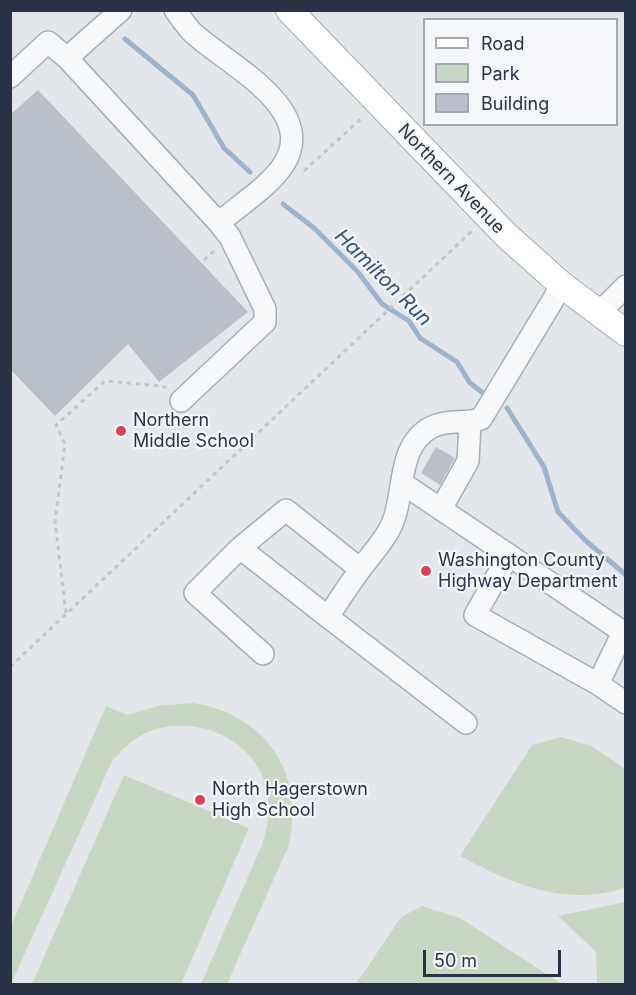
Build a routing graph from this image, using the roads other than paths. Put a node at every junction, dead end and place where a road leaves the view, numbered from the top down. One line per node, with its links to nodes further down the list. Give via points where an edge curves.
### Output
1 (121, 10): 4 (street)
2 (175, 10): 6 (street, via 192,32 272,95 284,112 290,131 285,162)
3 (290, 10): 7 (main road, Northern Avenue, via 464,195)
4 (67, 58): 5 (street, via 48,42); 6 (street)
5 (10, 77)
6 (219, 223): 11 (street, via 230,237 265,309 265,322)
7 (562, 285): 9 (main road, Northern Avenue); 12 (street, via 488,410 481,419)
8 (626, 286): 9 (street)
9 (598, 313): 10 (main road, Northern Avenue)
10 (626, 333)
11 (181, 401)
12 (470, 423): 13 (street, via 457,420 431,427 417,439 403,468); 14 (street, via 468,461)
13 (402, 483): 14 (street); 17 (street, via 402,498 390,530)
14 (441, 509): 16 (street)
15 (240, 548): 17 (street, via 286,510); 18 (street); 20 (street, via 195,593)
16 (510, 555): 19 (street); 21 (street, via 476,615)
17 (360, 569): 18 (street)
18 (328, 617): 23 (street)
19 (624, 633): 21 (street)
20 (262, 654)
21 (598, 684): 22 (street)
22 (626, 703)
23 (466, 723)

